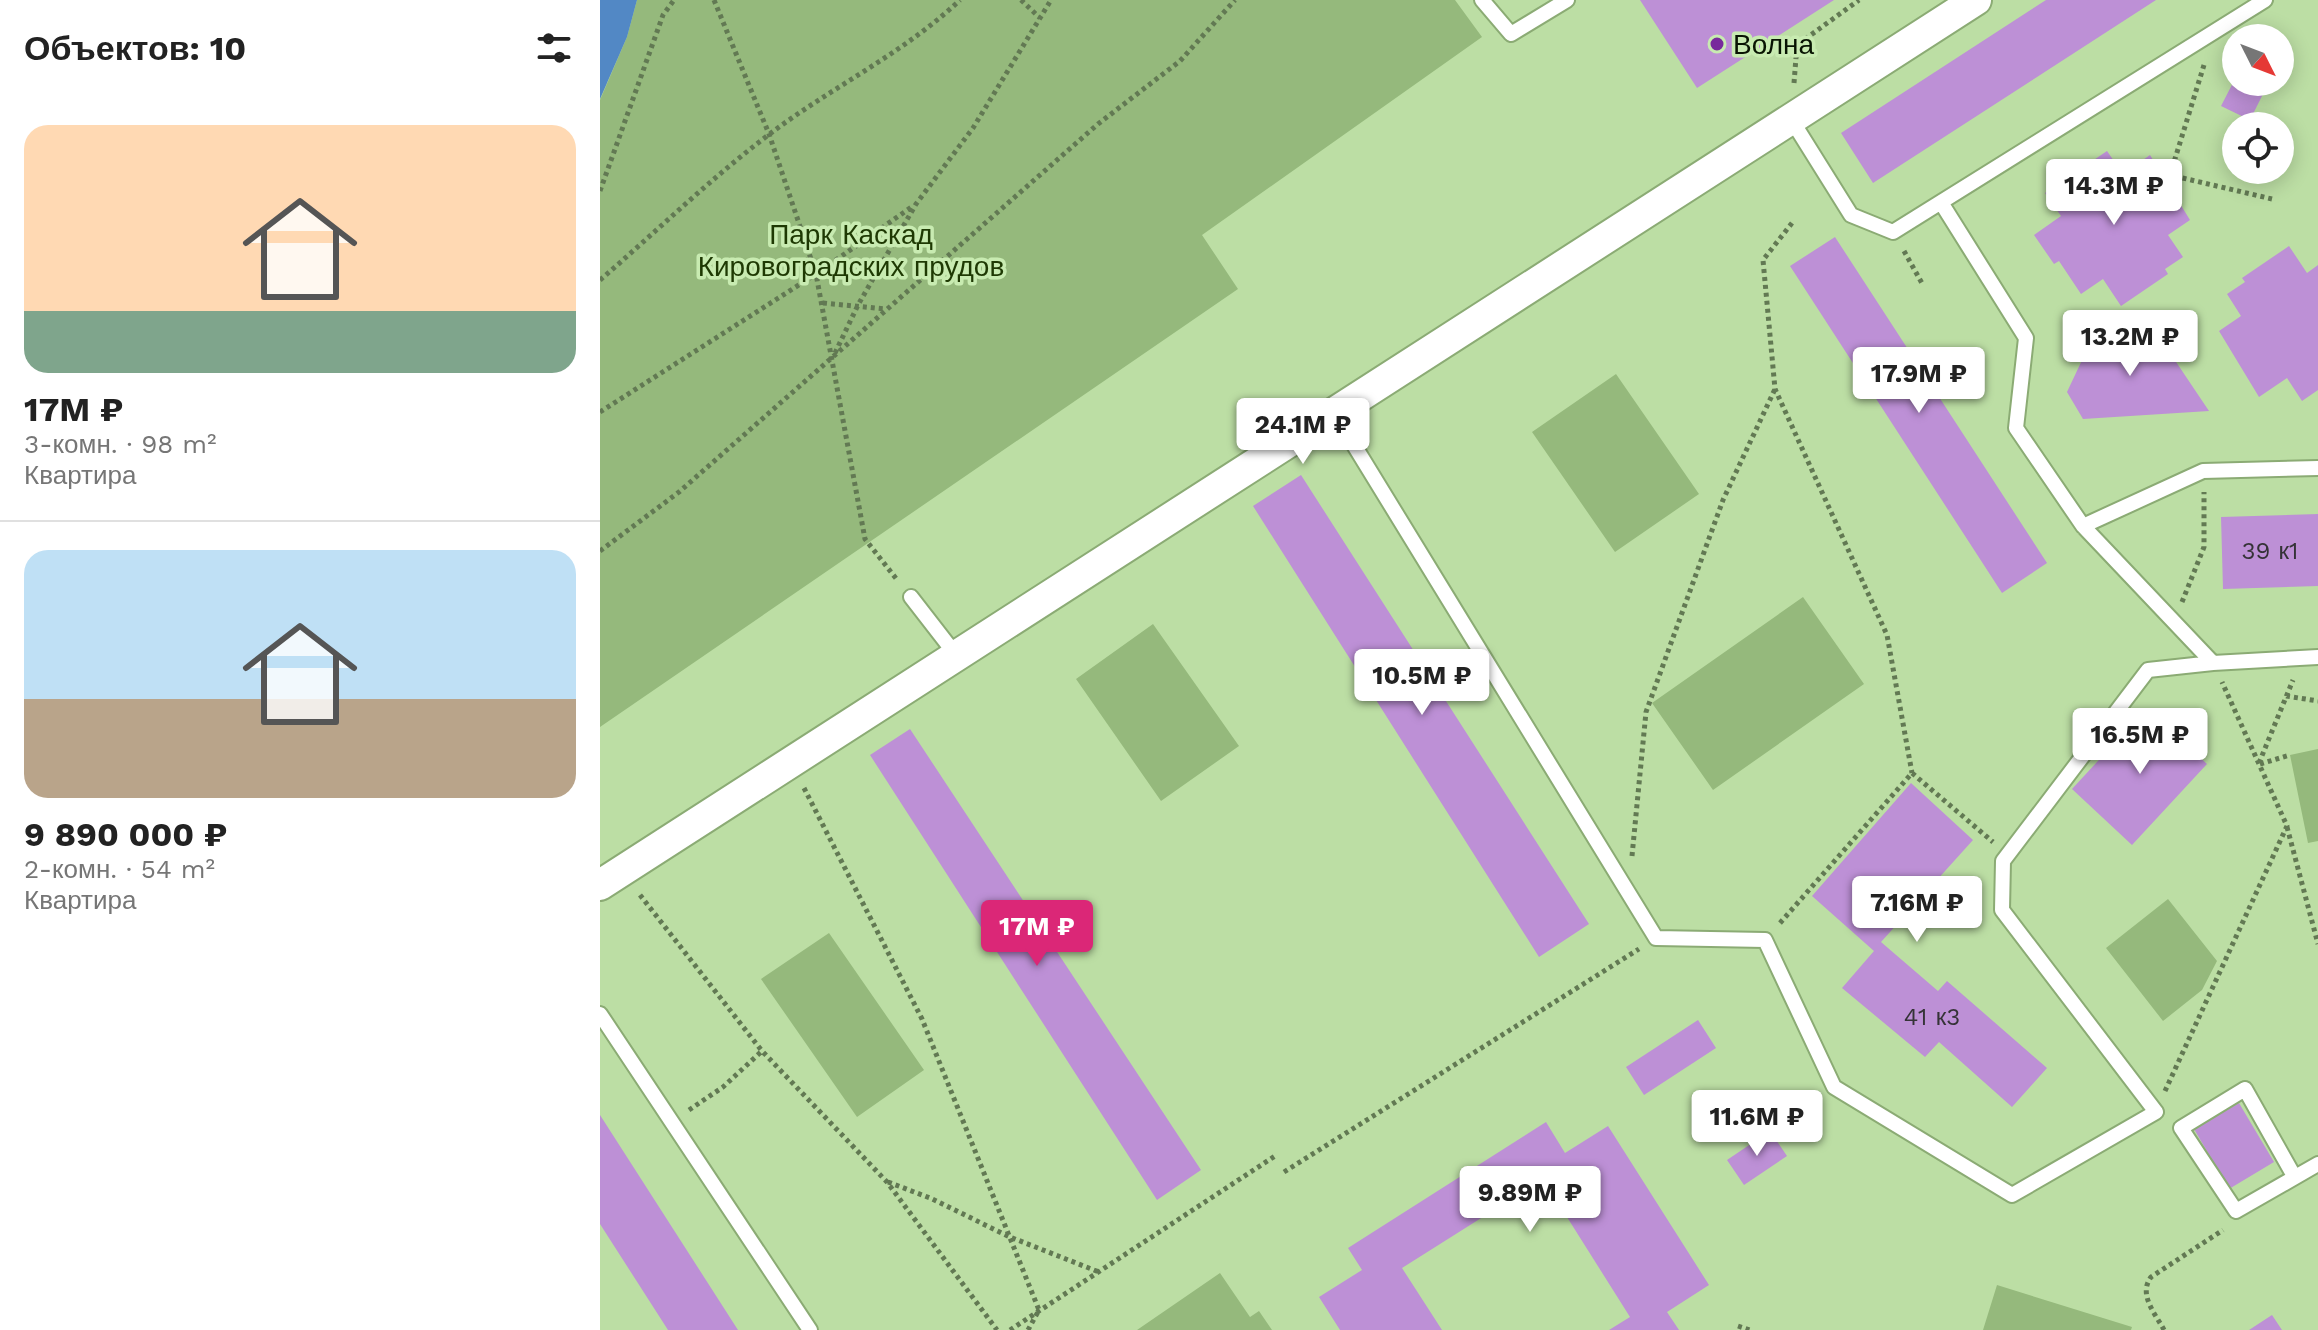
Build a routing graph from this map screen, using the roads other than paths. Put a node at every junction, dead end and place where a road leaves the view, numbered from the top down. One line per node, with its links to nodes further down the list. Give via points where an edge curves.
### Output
1 (1482, 0): 2 (lane, via 1511,34)
2 (1567, 0)
3 (1976, 0): 5 (street)
4 (2265, 0): 6 (lane)
5 (1791, 119): 6 (lane, via 1851,215 1893,232); 7 (street)
6 (1942, 204): 9 (lane, via 2026,338 2016,428)
7 (1335, 414): 11 (street); 13 (lane, via 1656,938 1765,940 1834,1087 2012,1195 2156,1112 2002,910 2003,861 2148,670)
8 (2318, 468): 9 (lane, via 2203,471)
9 (2083, 526): 13 (lane)
10 (911, 597): 11 (lane)
11 (956, 655): 14 (street)
12 (2318, 657): 13 (lane)
13 (2213, 663)
14 (611, 878)
15 (600, 1014): 18 (lane)
16 (2318, 1164): 17 (lane)
17 (2294, 1176): 17 (lane, via 2236,1211 2181,1128 2245,1089)
18 (810, 1330)

